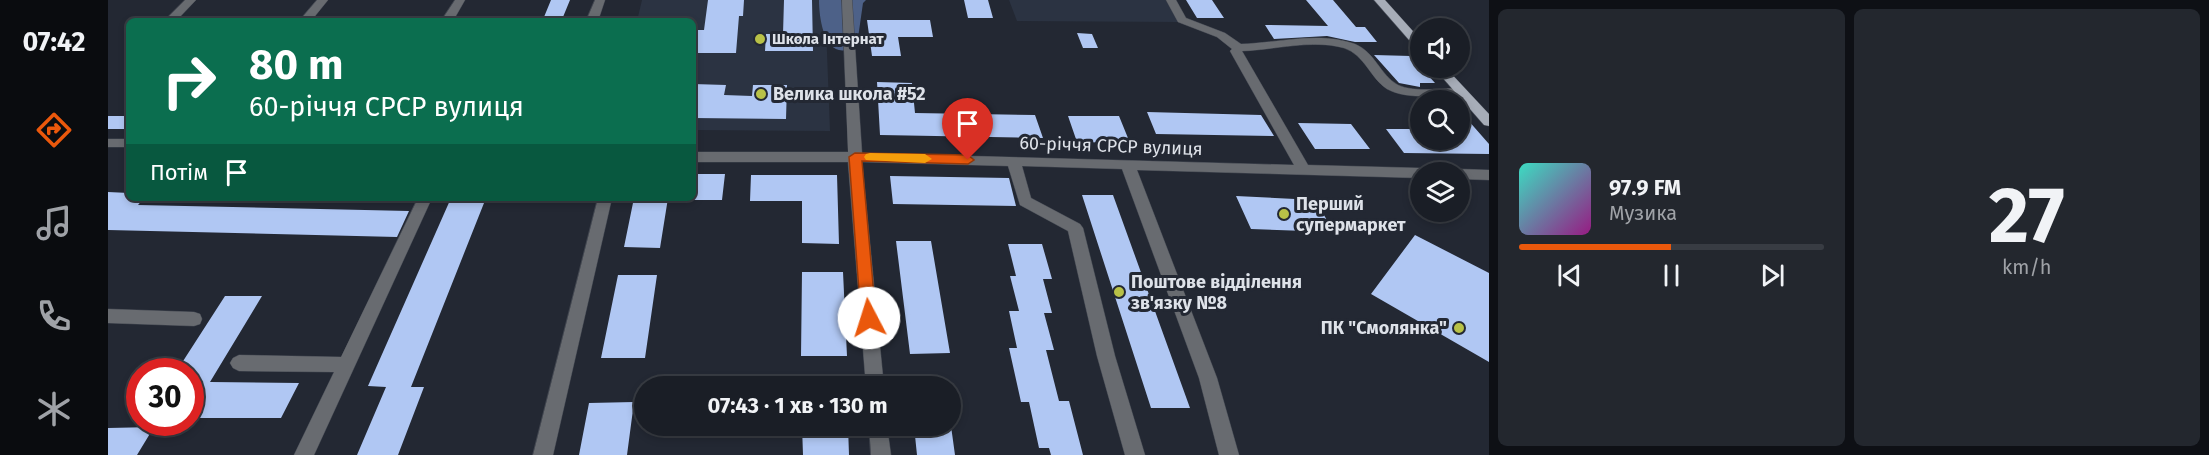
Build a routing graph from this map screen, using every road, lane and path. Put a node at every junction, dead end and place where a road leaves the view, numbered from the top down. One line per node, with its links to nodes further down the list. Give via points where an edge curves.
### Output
1 (192, 0): 8 (street)
2 (323, 0): 9 (street)
3 (460, 0): 10 (street)
4 (600, 0): 11 (street)
5 (847, 0): 22 (street)
6 (1171, 0): 13 (street, via 1182,20 1221,35)
7 (1379, 0): 12 (main road)
8 (173, 18)
9 (308, 18)
10 (449, 18)
11 (593, 18)
12 (1410, 35)
13 (1238, 48): 15 (street, via 1307,43 1345,45 1358,50 1395,89); 25 (street, via 1236,51)
14 (1449, 78): 16 (main road)
15 (1417, 90)
16 (1460, 90)
17 (1470, 101): 18 (main road)
18 (1489, 122)
19 (108, 143): 20 (street)
20 (126, 143)
21 (696, 157): 22 (street, 60-річчя СРСР вулиця)
22 (855, 157): 23 (street, 60-річчя СРСР вулиця); 35 (street)
23 (1014, 161): 24 (street, 60-річчя СРСР вулиця); 40 (street, via 1025,201 1075,228)
24 (1127, 163): 25 (street, 60-річчя СРСР вулиця); 41 (street, via 1208,378)
25 (1305, 171): 26 (street, 60-річчя СРСР вулиця)
26 (1410, 173)
27 (1470, 174): 28 (street)
28 (1489, 175)
29 (424, 201): 34 (street)
30 (604, 201): 38 (street)
31 (108, 316): 32 (street)
32 (194, 319)
33 (239, 363): 34 (street)
34 (347, 364): 37 (street)
35 (874, 376)
36 (879, 436): 39 (street)
37 (304, 455)
38 (543, 455)
39 (881, 455)
40 (1135, 455)
41 (1229, 455)

